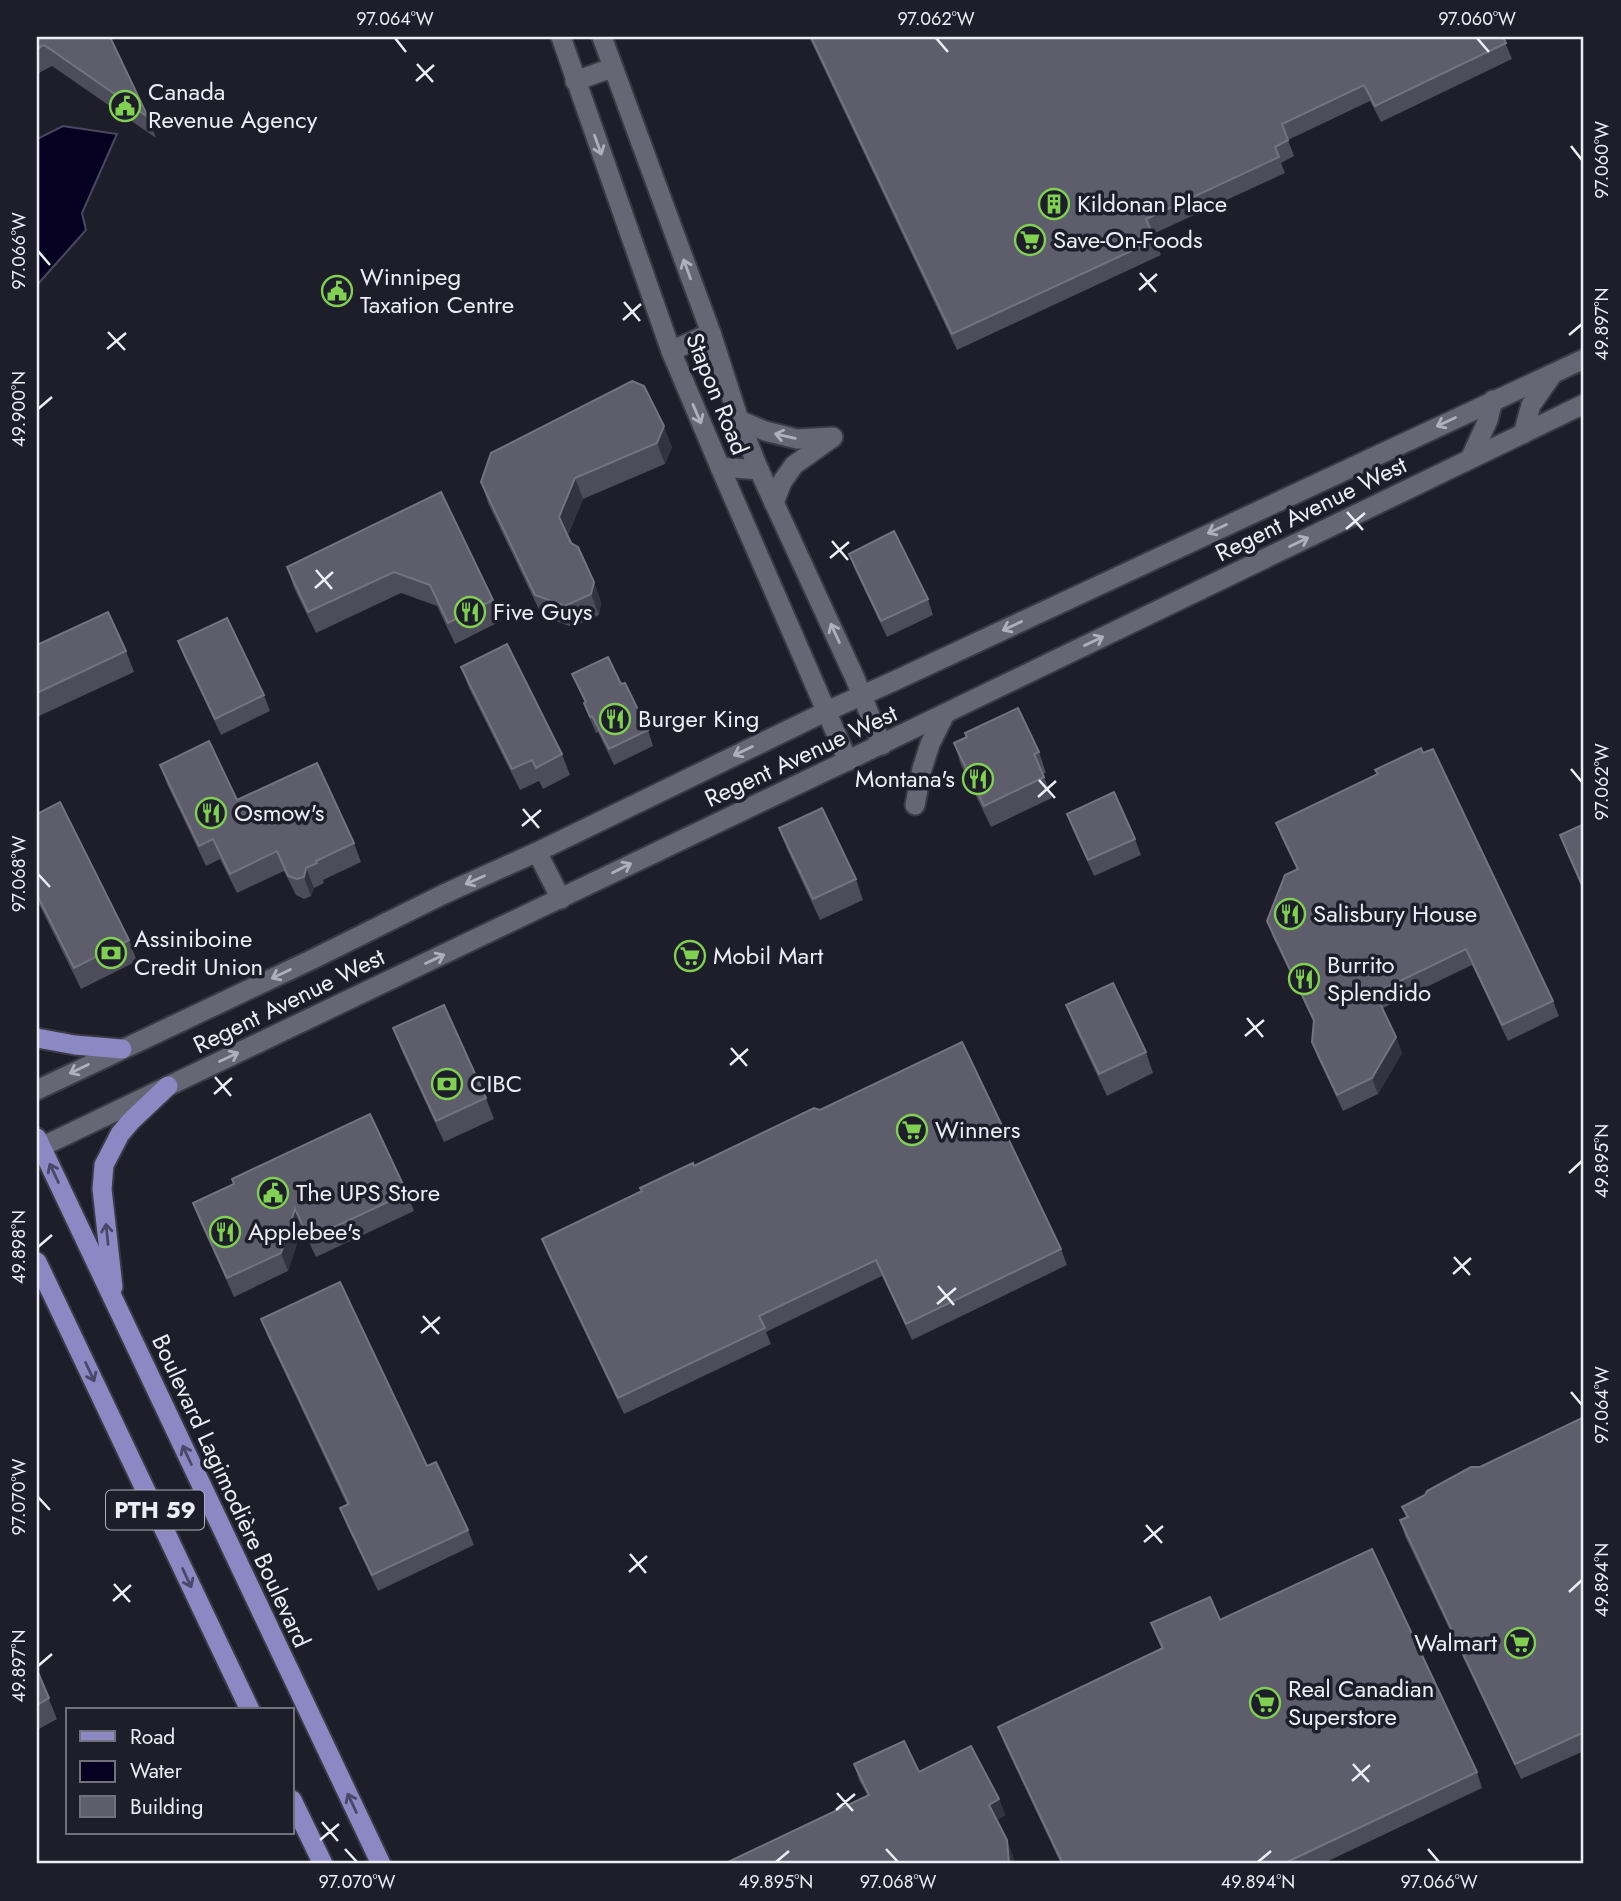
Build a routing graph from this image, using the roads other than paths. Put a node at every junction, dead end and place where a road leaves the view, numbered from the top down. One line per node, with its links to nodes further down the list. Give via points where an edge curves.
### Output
1 (561, 37): 4 (main road, Stapon Road)
2 (602, 37): 3 (main road, Stapon Road)
3 (612, 68): 4 (main road); 5 (main road, Stapon Road, one-way to 3)
4 (575, 81): 6 (main road, Stapon Road, one-way to 6)
5 (711, 333): 6 (main road); 11 (main road, Stapon Road)
6 (671, 351): 14 (main road, Stapon Road, one-way to 14)
7 (1584, 359): 8 (main road, Regent Avenue West)
8 (1552, 374): 9 (main road, Regent Avenue West); 12 (main road, via 1531,405)
9 (1493, 400): 13 (main road); 17 (main road, Regent Avenue West, one-way to 17)
10 (1584, 404): 12 (main road, Regent Avenue West)
11 (739, 420): 15 (main road, Stapon Road); 16 (main road, one-way to 11, via 794,465 833,437 797,439)
12 (1523, 434): 13 (main road, Regent Avenue West)
13 (1470, 459): 19 (main road, Regent Avenue West, one-way to 13)
14 (720, 467): 15 (main road); 18 (main road, Stapon Road)
15 (759, 470): 16 (main road, Stapon Road)
16 (774, 503): 17 (main road, Stapon Road, one-way to 16)
17 (862, 695): 18 (main road, Regent Avenue West); 20 (main road, Stapon Road)
18 (827, 711): 21 (main road, Stapon Road); 23 (main road, Regent Avenue West, one-way to 23)
19 (945, 714): 20 (main road, Regent Avenue West); 22 (main road, via 930,744)
20 (881, 745): 21 (main road, Regent Avenue West)
21 (848, 761): 24 (main road, Regent Avenue West, one-way to 21)
22 (915, 805)
23 (537, 852): 24 (main road); 26 (main road, Regent Avenue West, one-way to 26)
24 (561, 899): 27 (main road, Regent Avenue West, one-way to 24)
25 (37, 1038): 26 (main road)
26 (122, 1049): 28 (main road, Regent Avenue West, one-way to 28)
27 (168, 1086): 29 (main road, Regent Avenue West); 32 (main road, one-way to 27, via 102,1189 104,1165 120,1134)
28 (37, 1090)
29 (38, 1144): 32 (main road, Boulevard Lagimodière Boulevard / PTH 59, one-way to 29)
30 (37, 1262): 33 (main road, PTH 59)
31 (37, 1287): 33 (main road)
32 (114, 1301): 37 (main road, Boulevard Lagimodière Boulevard / PTH 59, one-way to 32)
33 (61, 1311): 34 (main road, PTH 59, one-way to 34)
34 (249, 1708)
35 (294, 1804): 36 (main road)
36 (323, 1864)
37 (381, 1864)

